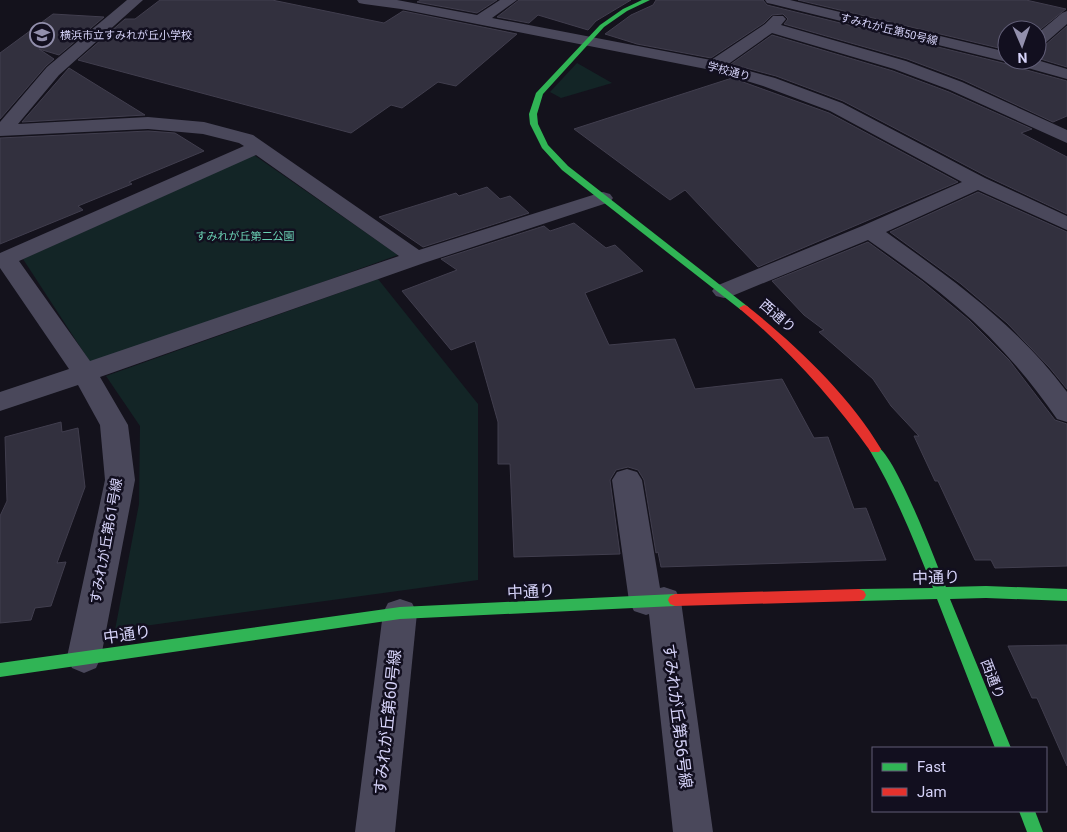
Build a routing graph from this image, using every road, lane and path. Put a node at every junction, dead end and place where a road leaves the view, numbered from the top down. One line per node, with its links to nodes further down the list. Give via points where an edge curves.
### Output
1 (136, 0): 14 (street, via 53,71)
2 (364, 0): 7 (street, 学校通り)
3 (510, 0): 7 (street)
4 (647, 0): 9 (street, 西通り, via 613,18)
5 (772, 0): 10 (street, すみれが丘第50号線)
6 (1067, 16): 8 (street)
7 (478, 21): 9 (street, 学校通り)
8 (1047, 33)
9 (588, 41): 11 (street, 学校通り); 18 (street, 西通り, via 540,93 535,103 534,119 538,136 554,158)
10 (997, 55)
11 (714, 66): 15 (street, via 774,23 956,86); 17 (street, 学校通り, via 836,106)
12 (1047, 68): 13 (street)
13 (1067, 74)
14 (1, 130): 16 (street, via 148,123 204,128 246,139)
15 (1067, 137)
16 (258, 147): 21 (street); 22 (street)
17 (978, 182): 19 (street, 学校通り); 20 (street)
18 (604, 198): 21 (street); 23 (street, 西通り)
19 (1067, 224)
20 (870, 231): 23 (street); 26 (street, via 949,287 989,323 1023,357)
21 (416, 258): 24 (street)
22 (3, 260): 24 (street, すみれが丘第61号線)
23 (724, 291): 28 (street, 西通り, via 779,336 850,413 885,464)
24 (85, 373): 25 (street); 32 (street, すみれが丘第61号線, via 114,425 120,480)
25 (0, 402)
26 (1067, 412)
27 (627, 480): 30 (street, すみれが丘第56号線)
28 (943, 593): 29 (street, 中通り); 30 (street, 中通り); 34 (street, 西通り)
29 (1067, 595)
30 (655, 601): 31 (street, 中通り); 37 (street, すみれが丘第56号線)
31 (400, 613): 32 (street, 中通り); 36 (street, すみれが丘第60号線)
32 (84, 657): 33 (street, 中通り)
33 (0, 670)
34 (1003, 747)
35 (1027, 812): 38 (street)
36 (375, 832)
37 (693, 832)
38 (1035, 832)

